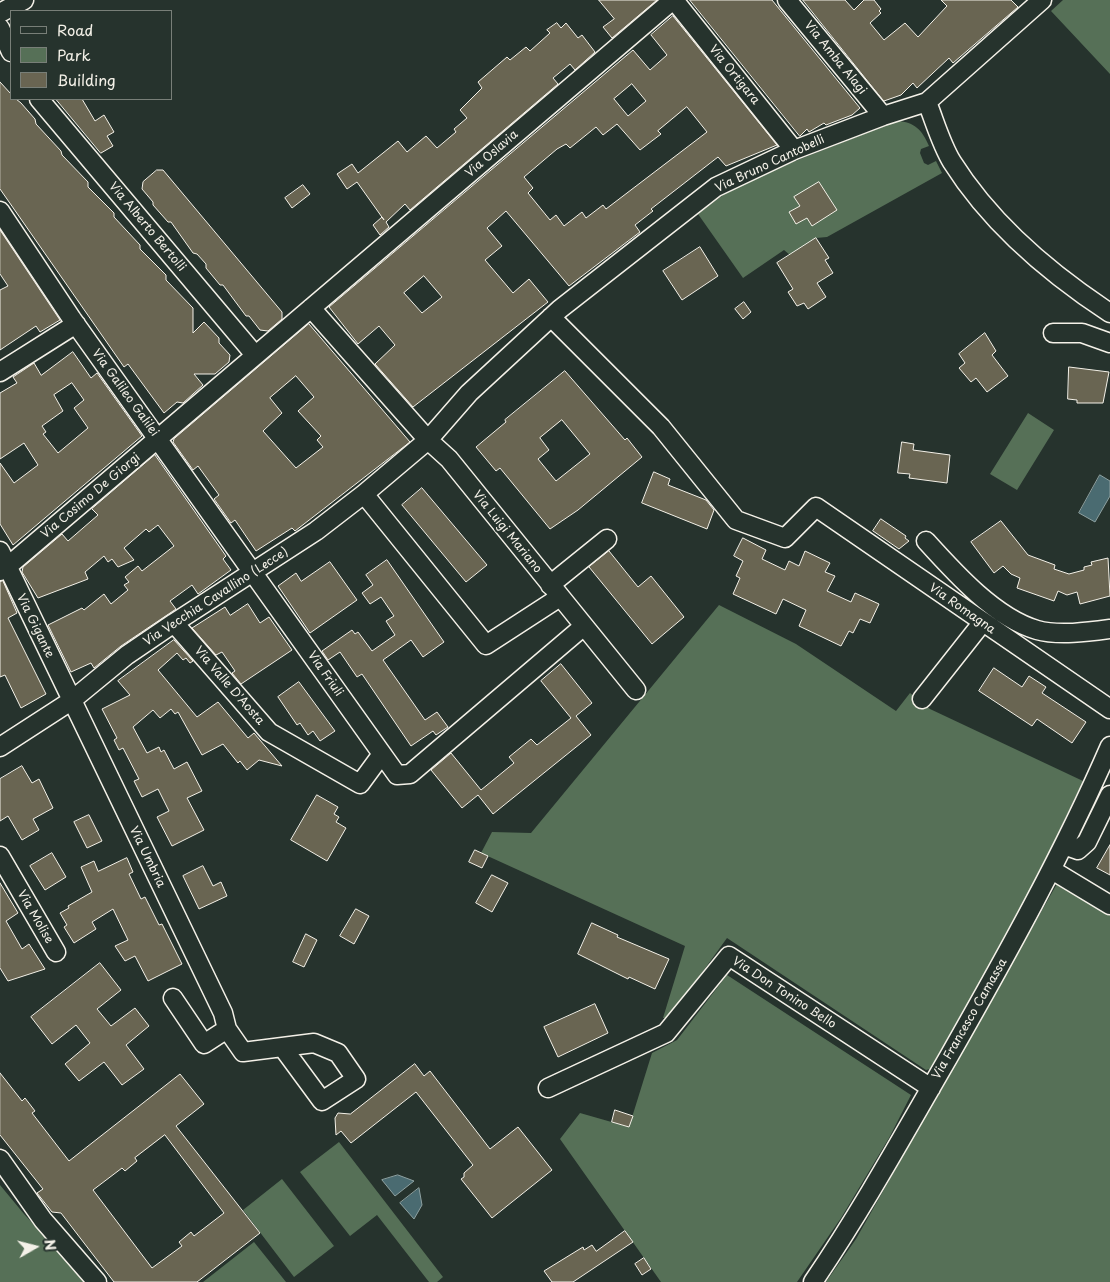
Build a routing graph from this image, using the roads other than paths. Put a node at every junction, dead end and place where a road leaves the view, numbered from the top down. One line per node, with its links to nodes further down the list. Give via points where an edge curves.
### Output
1 (24, 0): 5 (street)
2 (673, 0): 11 (street, Via Ortigara); 13 (street, Via Oslavia)
3 (787, 0): 10 (street, Via Amba Alagi)
4 (1042, 0): 9 (street, Via Bruno Cantobelli)
5 (0, 13)
6 (0, 28): 7 (street)
7 (10, 50)
8 (40, 100): 19 (street, Via Alberto Bertolli)
9 (927, 102): 10 (street, Via Bruno Cantobelli); 14 (street, via 951,161 994,218 1043,264)
10 (883, 116): 11 (street, Via Bruno Cantobelli)
11 (794, 150): 15 (street, Via Bruno Cantobelli, via 716,187)
12 (0, 211): 16 (street, Via Galileo Galilei)
13 (311, 308): 19 (street, Via Cosimo De Giorgi); 22 (street, Via Luigi Mariano)
14 (1110, 313)
15 (552, 317): 22 (street, Via Bruno Cantobelli, via 469,394); 30 (street, Via Romagna, via 661,427 736,520 785,538 816,507)
16 (76, 324): 20 (street); 21 (street, Via Galileo Galilei)
17 (1053, 333): 18 (street, via 1082,333)
18 (1110, 343)
19 (255, 355): 21 (street, Via Cosimo De Giorgi)
20 (0, 372)
21 (158, 438): 26 (street, Via Cosimo De Giorgi); 27 (street, Via Galileo Galilei)
22 (428, 440): 23 (street, Via Vecchia Cavallino (Lecce)); 28 (street, Via Luigi Mariano, via 449,459)
23 (364, 494): 27 (street, Via Vecchia Cavallino (Lecce), via 316,531); 28 (street, via 486,645)
24 (606, 539): 28 (street)
25 (926, 541): 32 (street, via 963,582 1003,613 1037,630 1079,633)
26 (2, 563): 35 (street, Via Gigante)
27 (252, 572): 29 (street, Via Vecchia Cavallino (Lecce)); 39 (street, Via Friuli)
28 (555, 591): 31 (street, Via Luigi Mariano)
29 (174, 623): 35 (street, Via Vecchia Cavallino (Lecce)); 39 (street, Via Valle D'Aosta, via 268,732 360,784)
30 (982, 623): 34 (street); 36 (street, Via Romagna)
31 (584, 626): 33 (street, Via Luigi Mariano); 39 (street, Via Friuli, via 410,774 397,775)
32 (1110, 629)
33 (636, 690)
34 (922, 699)
35 (71, 700): 38 (street, Via Vecchia Cavallino (Lecce)); 47 (street, Via Umbria)
36 (1110, 709)
37 (1110, 746): 41 (street, Via Francesco Camassa)
38 (0, 748)
39 (382, 754)
40 (1110, 795): 41 (street, via 1087,842 1078,850)
41 (1064, 845): 43 (street, Via Francesco Camassa)
42 (0, 856): 45 (street, Via Molise)
43 (1052, 870): 44 (street); 50 (street, Via Francesco Camassa)
44 (1110, 905)
45 (56, 952)
46 (173, 998): 47 (street, via 204,1044)
47 (225, 1021): 48 (street, Via Umbria, via 242,1052)
48 (283, 1048)
49 (548, 1088): 50 (street, Via Don Tonino Bello, via 666,1033 729,956)
50 (931, 1088): 53 (street, Via Francesco Camassa, via 890,1163)
51 (0, 1159): 52 (street, via 43,1220)
52 (97, 1282)
53 (813, 1282)

